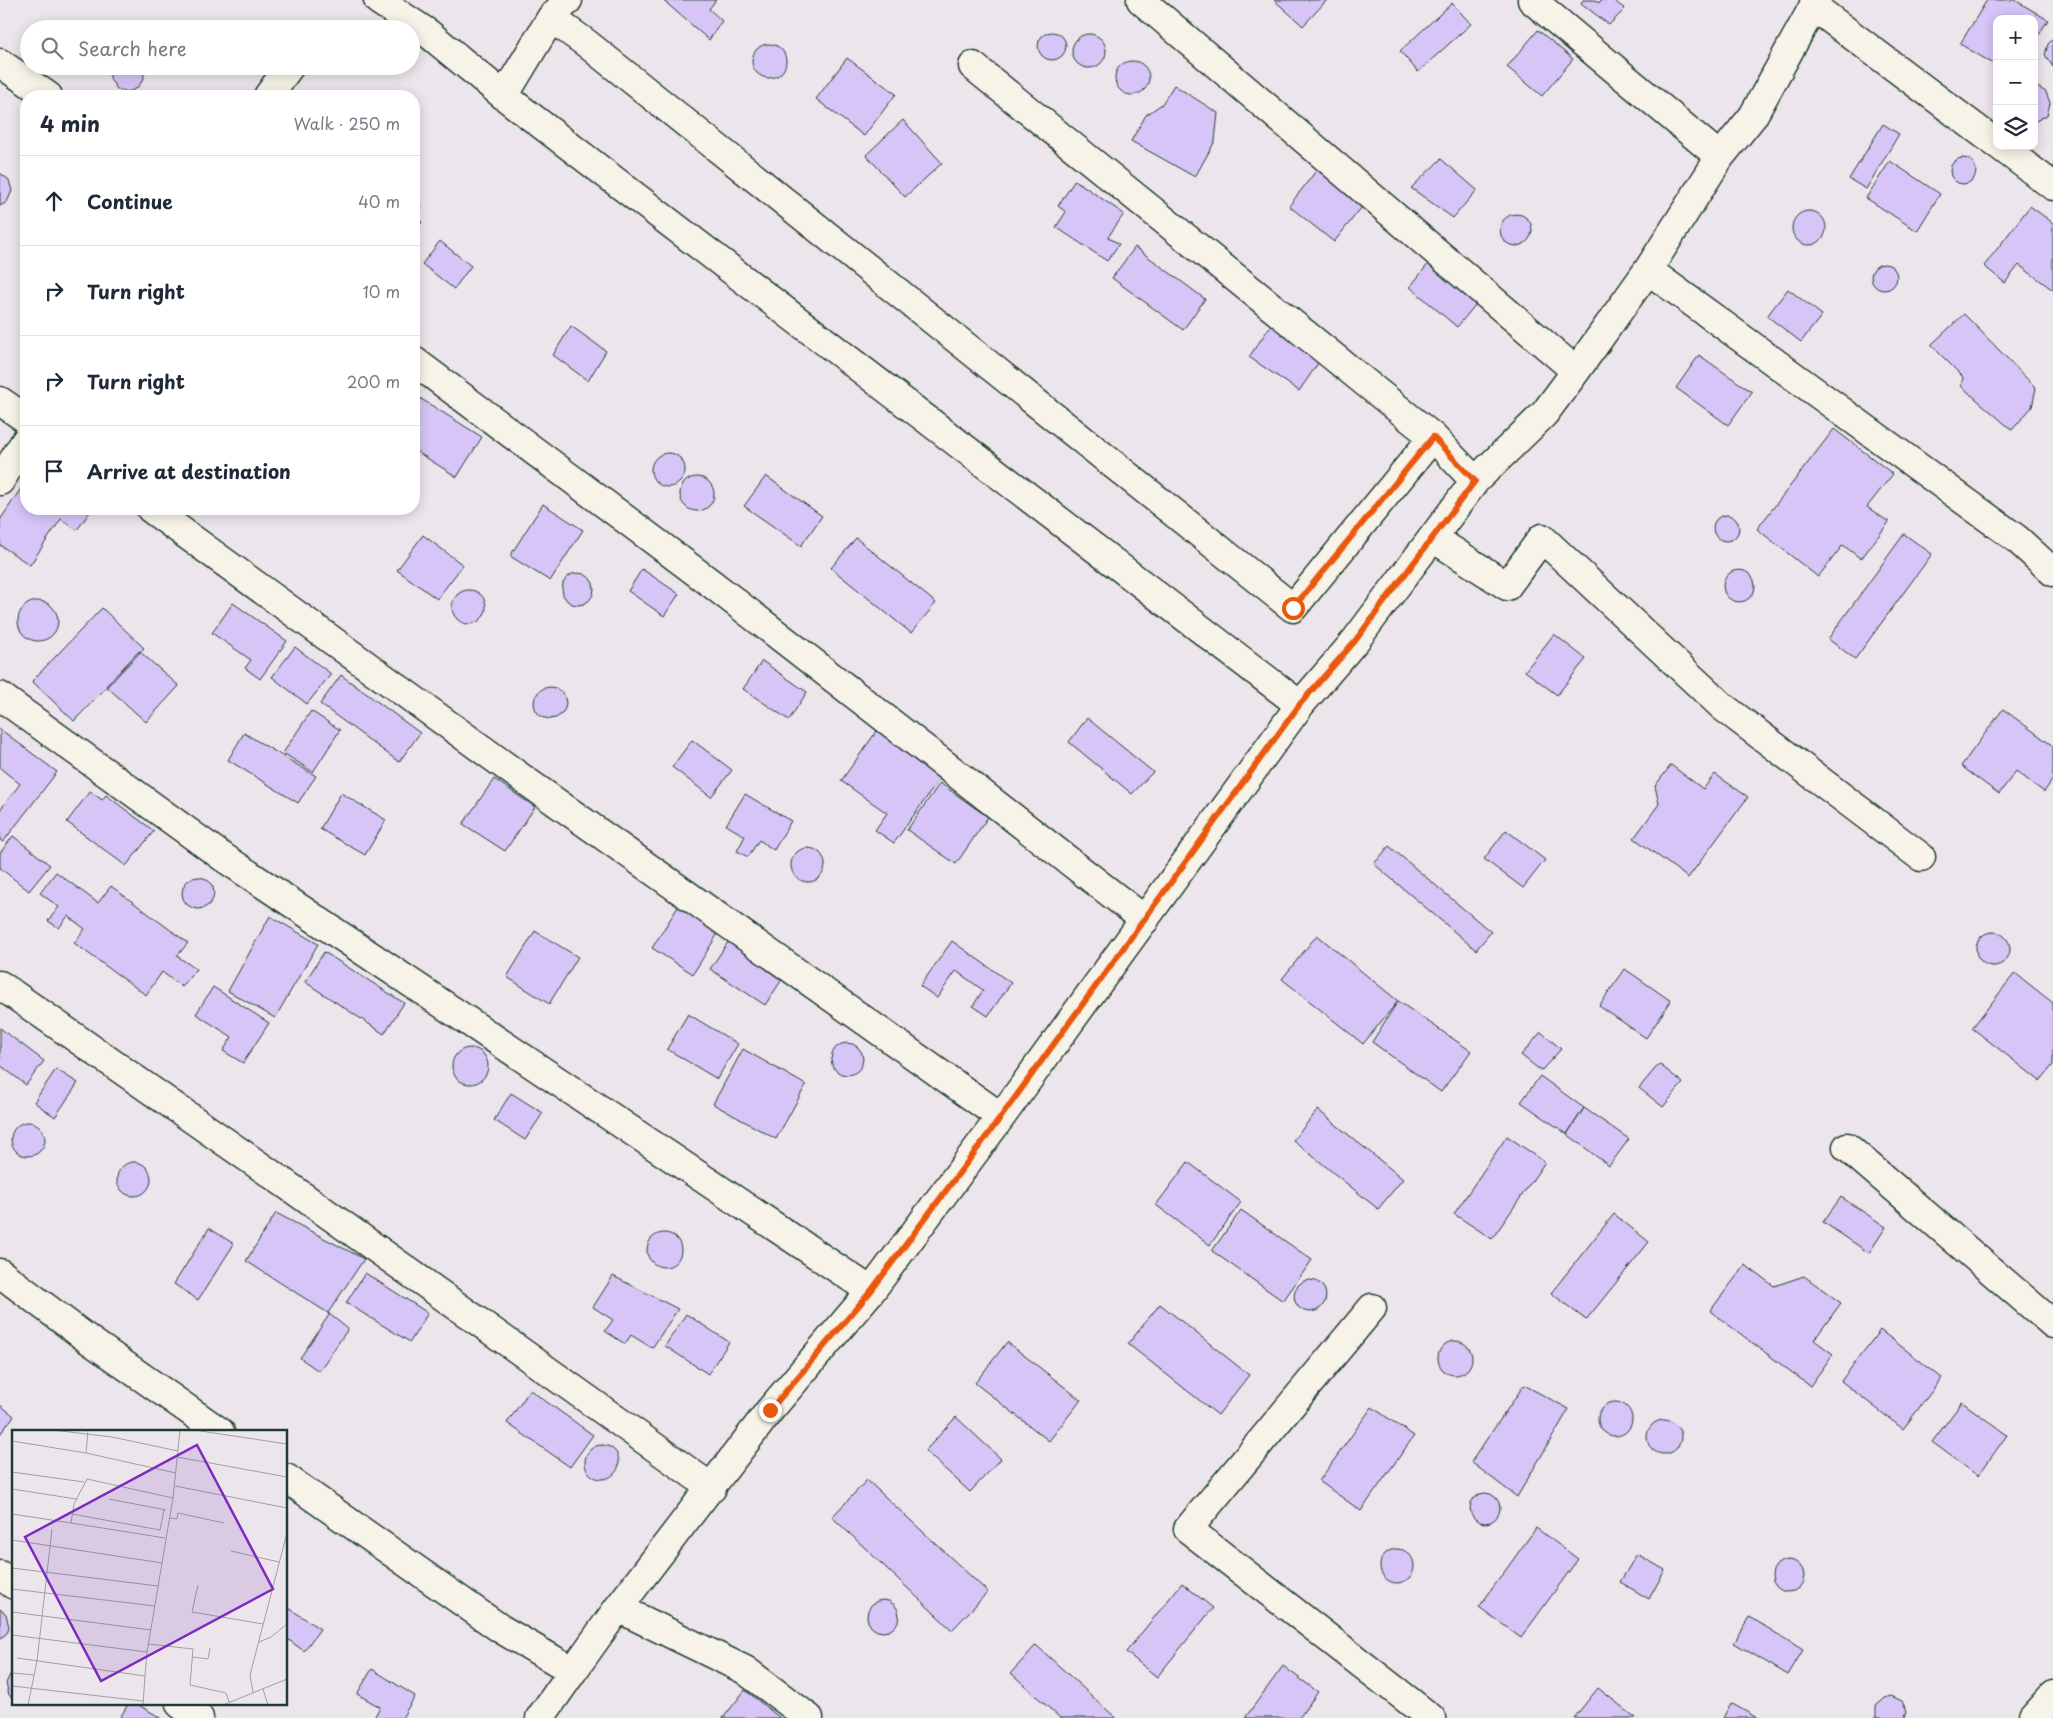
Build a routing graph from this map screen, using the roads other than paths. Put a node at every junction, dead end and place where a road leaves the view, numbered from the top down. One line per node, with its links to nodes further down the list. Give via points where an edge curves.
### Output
1 (378, 0): 6 (street)
2 (1141, 0): 20 (street)
3 (1532, 0): 16 (street)
4 (1815, 3): 14 (street); 16 (street, via 1753,116)
5 (559, 9): 13 (street); 23 (street, via 594,49 1293,608)
6 (408, 20)
7 (420, 28): 13 (street)
8 (0, 63): 11 (street)
9 (973, 66): 23 (street)
10 (283, 75): 12 (street)
11 (39, 90)
12 (272, 90)
13 (504, 96): 31 (street)
14 (1993, 141)
15 (2005, 150): 17 (street)
16 (1720, 156): 18 (street)
17 (2053, 186)
18 (1648, 270): 20 (street); 29 (street, via 2017,539)
19 (420, 365): 33 (street, via 712,584)
20 (1576, 372): 26 (street, via 1544,414)
21 (0, 402): 22 (street)
22 (20, 415)
23 (1433, 437): 26 (street)
24 (20, 449): 25 (street)
25 (0, 481)
26 (1475, 481): 28 (street)
27 (159, 515): 35 (street, via 519,776)
28 (1433, 538): 31 (street, via 1355,641); 32 (street, via 1507,586 1542,538 1723,707)
29 (2053, 572)
30 (0, 696): 38 (street, via 220,855)
31 (1300, 704): 33 (street)
32 (1920, 857)
33 (1145, 920): 35 (street)
34 (0, 985): 43 (street)
35 (1001, 1117): 38 (street)
36 (1847, 1147): 40 (street)
37 (0, 1273): 41 (street)
38 (871, 1291): 43 (street, via 770,1410)
39 (1372, 1308): 53 (street, via 1188,1529)
40 (2053, 1324)
41 (217, 1430)
42 (288, 1479): 47 (street, via 501,1629)
43 (712, 1488): 46 (street)
44 (0, 1575): 45 (street)
45 (12, 1584)
46 (618, 1608): 47 (street); 52 (street, via 745,1670)
47 (573, 1671): 51 (street)
48 (2053, 1696): 54 (street)
49 (183, 1706): 50 (street)
50 (199, 1718)
51 (540, 1718)
52 (809, 1718)
53 (1431, 1718)
54 (2033, 1718)

